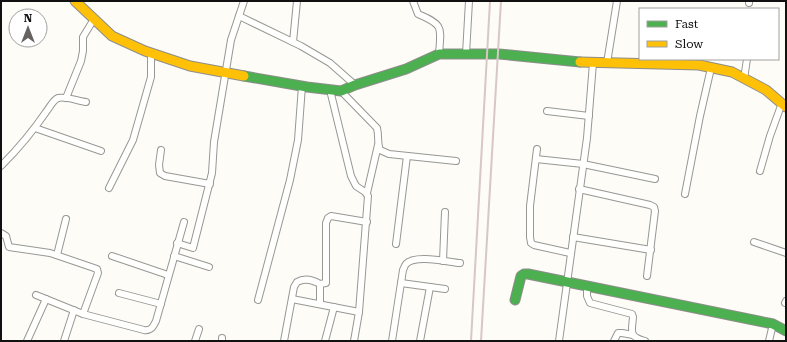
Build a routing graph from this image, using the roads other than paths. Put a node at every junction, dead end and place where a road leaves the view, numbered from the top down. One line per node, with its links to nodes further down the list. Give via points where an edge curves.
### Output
1 (244, 1): 7 (street)
2 (297, 1): 9 (street)
3 (413, 1): 11 (street, via 418,14 437,23 440,31)
4 (469, 1): 12 (street)
5 (617, 1): 15 (street)
6 (81, 3): 8 (main road)
7 (239, 16): 9 (street); 17 (street)
8 (94, 19): 10 (main road, via 112,36); 23 (street, via 83,37 81,61)
9 (293, 42): 19 (street, via 330,63)
10 (151, 53): 17 (main road, via 190,66); 41 (street, via 151,77 133,140)
11 (439, 54): 12 (main road); 19 (main road, via 406,69)
12 (466, 54): 14 (main road, via 499,54)
13 (747, 60): 18 (street)
14 (593, 63): 15 (main road); 27 (street)
15 (607, 63): 16 (main road, via 699,65)
16 (711, 68): 18 (main road, via 732,72); 44 (street)
17 (224, 72): 20 (main road); 40 (street)
18 (744, 79): 25 (main road, via 766,90)
19 (355, 85): 22 (main road)
20 (302, 86): 21 (main road); 75 (street, via 298,140 290,180)
21 (330, 90): 22 (main road); 43 (street, via 351,176 356,186)
22 (341, 91): 29 (street, via 378,128)
23 (66, 98): 24 (street); 28 (street, via 55,100)
24 (86, 102)
25 (784, 105): 38 (street, via 770,136)
26 (547, 111): 27 (street)
27 (588, 116): 37 (street)
28 (35, 128): 32 (street); 36 (street)
29 (378, 145): 33 (street, via 380,150 389,154); 43 (street)
30 (537, 149): 34 (street)
31 (161, 150): 40 (street, via 160,173)
32 (101, 151)
33 (407, 156): 35 (street); 53 (street)
34 (536, 159): 37 (street); 55 (street, via 530,206 531,243)
35 (456, 161)
36 (2, 164)
37 (583, 164): 39 (street); 42 (street)
38 (760, 171)
39 (655, 179)
40 (210, 184): 52 (street, via 193,248)
41 (109, 188)
42 (579, 189): 50 (street); 54 (street, via 654,206)
43 (367, 193): 48 (street)
44 (685, 194)
45 (445, 212): 60 (street)
46 (66, 219): 57 (street)
47 (184, 222): 52 (street)
48 (367, 222): 67 (street, via 331,216 328,218 326,283); 81 (street)
49 (1, 233): 57 (street, via 6,236 9,247)
50 (573, 237): 54 (street); 55 (street)
51 (754, 242): 56 (street)
52 (177, 243): 59 (street)
53 (396, 244)
54 (651, 250): 64 (street)
55 (570, 253): 66 (street)
56 (786, 253)
57 (57, 255): 82 (street, via 98,270)
58 (112, 256): 63 (street)
59 (174, 256): 62 (street); 63 (street)
60 (443, 261): 61 (street); 65 (street, via 414,260 406,264)
61 (460, 264)
62 (209, 267)
63 (168, 275): 77 (street)
64 (647, 276)
65 (401, 282): 68 (street); 93 (street)
66 (567, 283): 69 (main road); 76 (main road, via 524,274 521,276); 95 (street)
67 (320, 284): 74 (street, via 312,280 296,282); 78 (street)
68 (430, 287): 70 (street); 94 (street)
69 (587, 287): 83 (main road); 86 (street, via 590,303 632,314)
70 (445, 290)
71 (119, 293): 77 (street)
72 (36, 295): 73 (street)
73 (46, 299): 80 (street); 87 (street)
74 (292, 299): 78 (street); 90 (street)
75 (258, 300)
76 (515, 300)
77 (161, 304): 82 (street, via 156,321 148,331)
78 (320, 304): 79 (street)
79 (334, 307): 81 (street); 91 (street)
80 (74, 310): 82 (street); 88 (street)
81 (359, 312): 92 (street)
82 (83, 314)
83 (773, 324): 85 (main road); 98 (street)
84 (199, 329): 89 (street)
85 (786, 331)
86 (633, 335): 96 (street, via 618,333); 97 (street)
87 (27, 341)
88 (64, 341)
89 (195, 341)
90 (284, 341)
91 (325, 341)
92 (354, 341)
93 (392, 341)
94 (420, 341)
95 (559, 341)
96 (614, 341)
97 (645, 341)
98 (769, 341)

